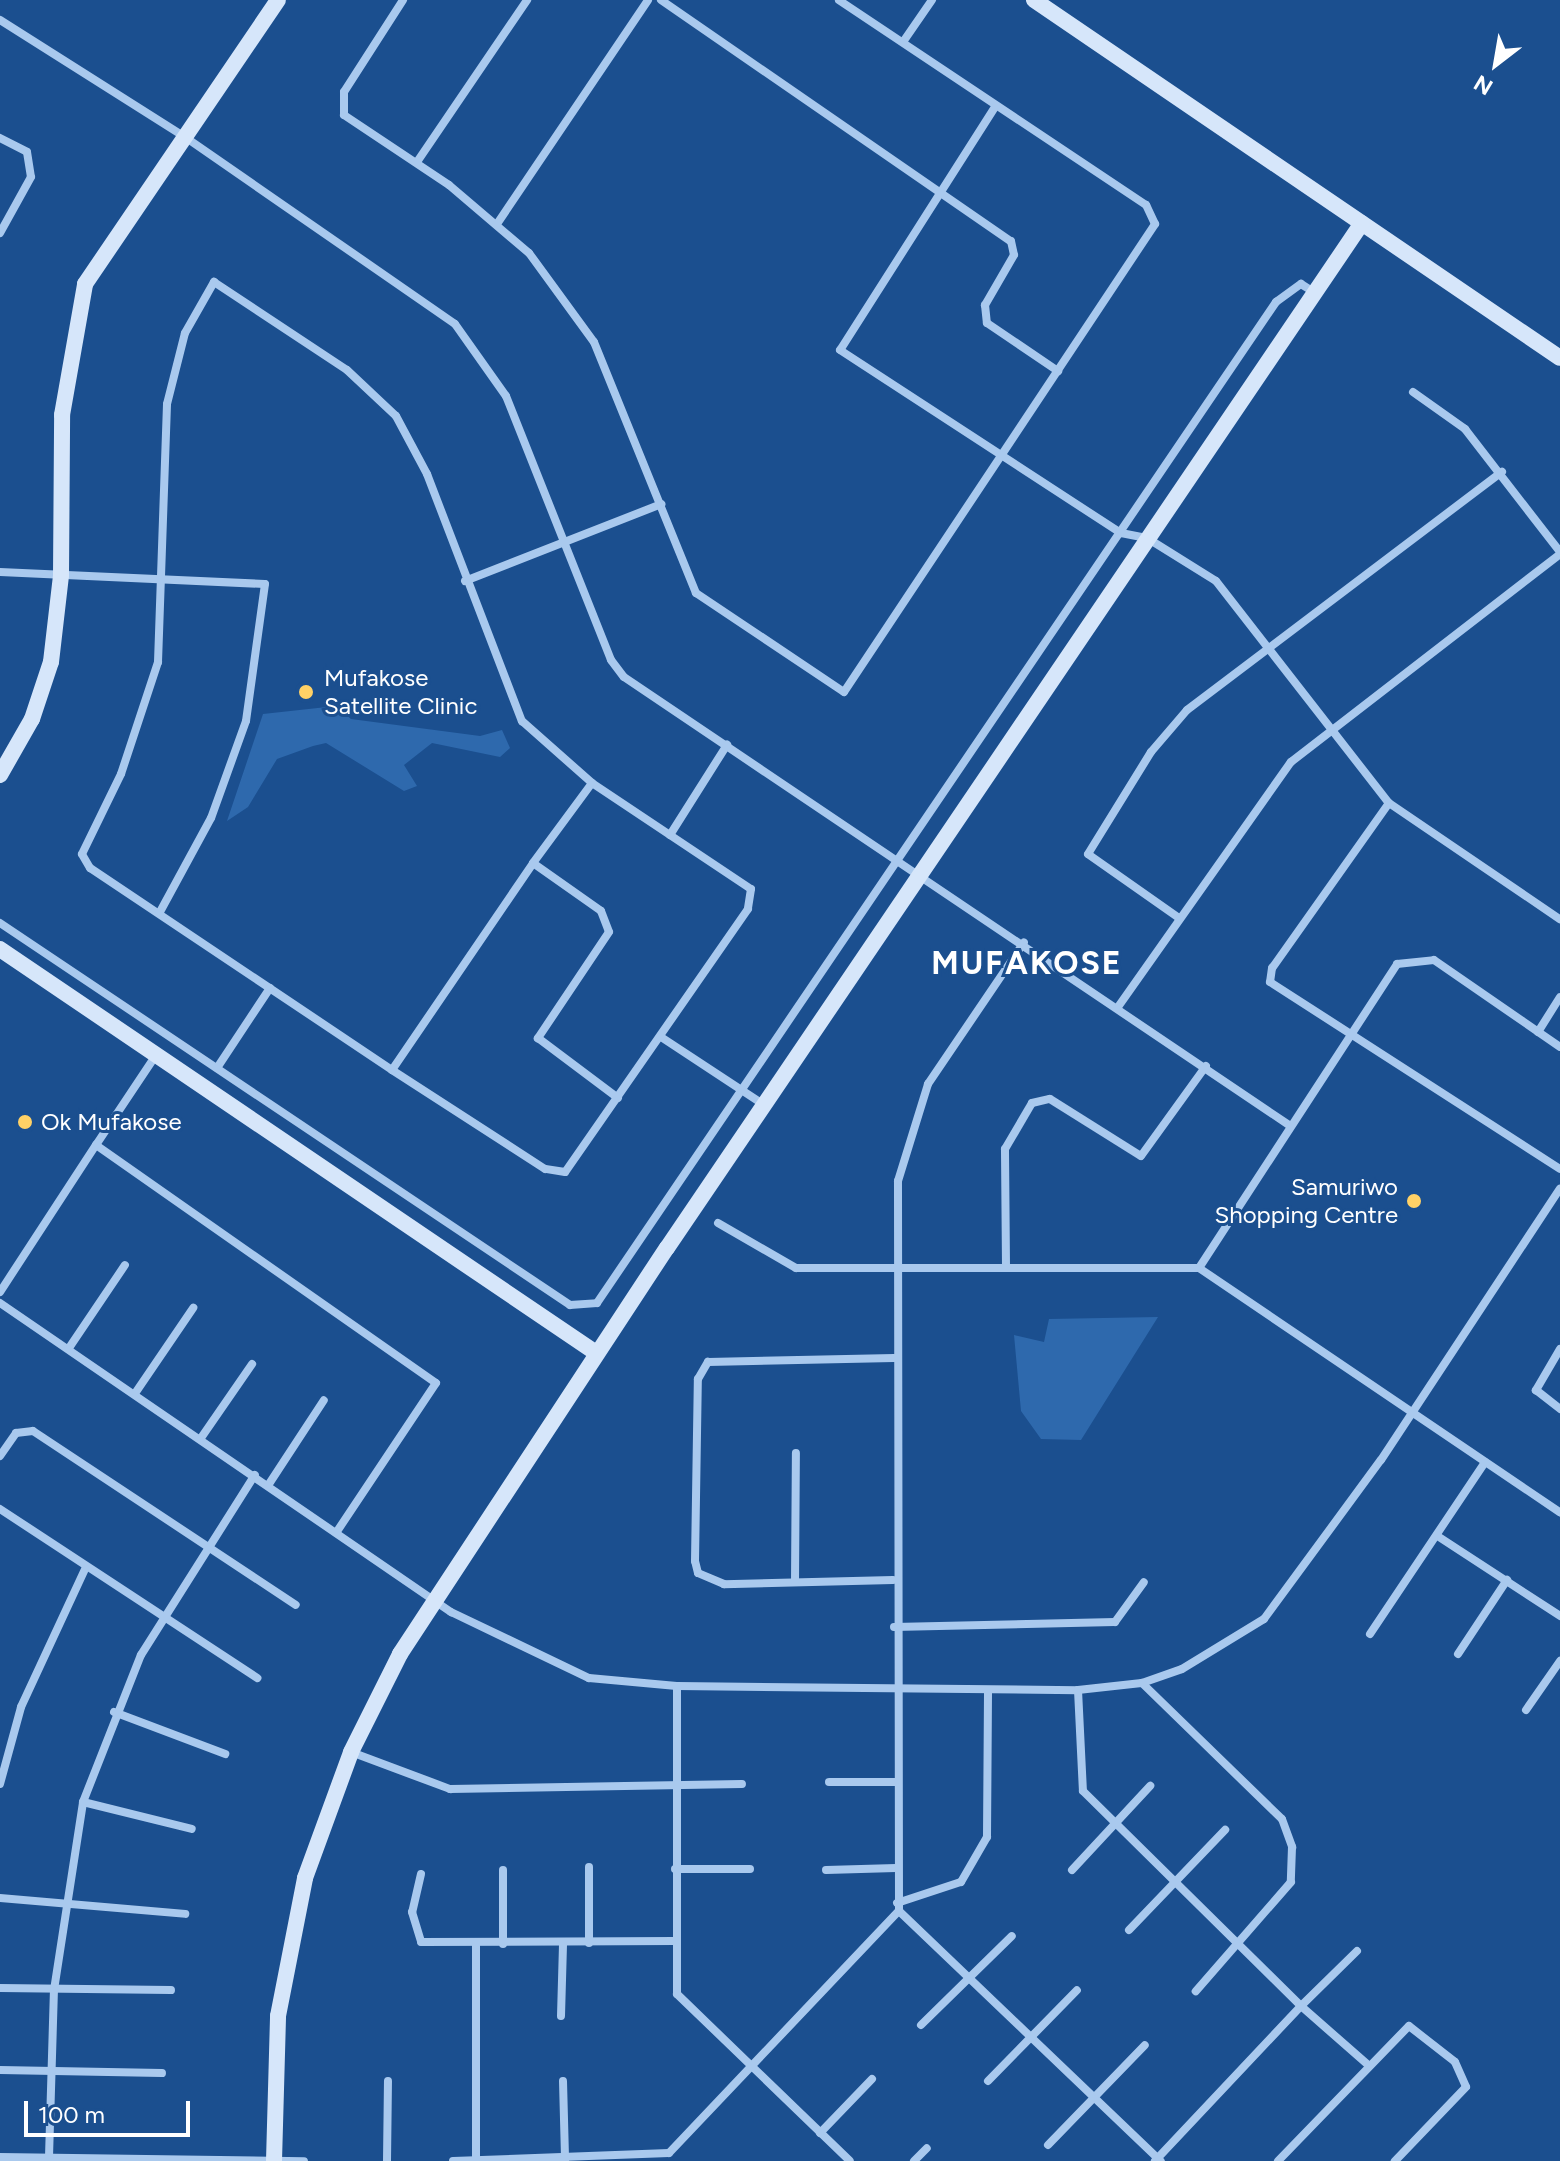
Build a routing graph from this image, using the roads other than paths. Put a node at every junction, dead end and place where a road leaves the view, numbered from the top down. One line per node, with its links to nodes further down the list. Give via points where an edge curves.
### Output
1 (278, 0): 12 (street)
2 (527, 0): 14 (street)
3 (648, 0): 17 (street)
4 (661, 0): 15 (street)
5 (839, 0): 10 (street)
6 (932, 0): 10 (street)
7 (1034, 0): 16 (street)
8 (397, 2): 14 (street, via 341,106 344,115)
9 (0, 20): 12 (street)
10 (903, 42): 11 (street)
11 (995, 107): 15 (street); 21 (street, via 1154,217)
12 (185, 137): 28 (street, via 455,324 506,396); 31 (street, via 85,284 62,415)
13 (0, 138): 18 (street, via 27,152 31,177)
14 (417, 162): 17 (street)
15 (939, 192): 21 (street, via 1011,241 1014,255 985,305 987,323); 23 (street, via 838,346)
16 (1362, 223): 19 (street); 20 (street)
17 (497, 224): 25 (street, via 529,253 594,342)
18 (0, 233)
19 (1318, 294): 26 (street, via 1301,284 1283,293); 27 (street)
20 (1560, 358)
21 (1058, 371): 23 (street)
22 (1413, 392): 24 (street, via 1465,429)
23 (1003, 457): 25 (street, via 844,692 701,600); 26 (street)
24 (1502, 472): 29 (street); 34 (street)
25 (661, 504): 28 (street)
26 (1121, 533): 27 (street); 41 (street)
27 (1147, 538): 34 (street, via 1227,591); 43 (street)
28 (563, 539): 33 (street); 36 (street, via 616,669)
29 (1560, 553): 35 (street)
30 (0, 572): 31 (street)
31 (61, 575): 32 (street); 37 (street, via 48,680)
32 (164, 577): 33 (street, via 171,382 185,333 214,282 347,370 396,416 427,474); 44 (street, via 146,707 82,845 90,868); 44 (street, via 265,584 246,721 211,818)
33 (465, 581): 38 (street, via 522,721)
34 (1271, 649): 35 (street); 45 (street, via 1187,710 1090,843 1094,863)
35 (1335, 725): 39 (street); 45 (street, via 1291,762)
36 (727, 745): 40 (street); 41 (street)
37 (0, 775)
38 (592, 783): 40 (street); 42 (street)
39 (1389, 803): 46 (street); 54 (street, via 1268,974)
40 (670, 835): 55 (street, via 747,883 752,896)
41 (901, 861): 43 (street); 61 (street)
42 (533, 863): 60 (street); 62 (street, via 610,920 609,932 541,1030 541,1044)
43 (920, 875): 48 (street); 63 (street)
44 (160, 912): 50 (street)
45 (1179, 918): 52 (street)
46 (1560, 919)
47 (0, 923): 59 (street)
48 (1024, 942): 52 (street); 71 (street, via 918,1105 898,1181)
49 (0, 949): 57 (street)
50 (270, 988): 59 (street); 60 (street)
51 (1560, 997): 53 (street)
52 (1118, 1007): 58 (street)
53 (1538, 1032): 54 (street, via 1421,957 1397,964); 56 (street)
54 (1350, 1035): 64 (street); 66 (street)
55 (661, 1037): 61 (street); 62 (street)
56 (1560, 1047)
57 (156, 1055): 65 (street); 78 (street)
58 (1206, 1066): 64 (street); 70 (street, via 1141,1156 1050,1099 1032,1103 1005,1149)
59 (217, 1068): 61 (street, via 570,1305 585,1308 597,1303)
60 (392, 1070): 62 (street, via 552,1173 570,1168)
61 (743, 1094): 63 (street)
62 (618, 1098)
63 (766, 1107): 78 (street)
64 (1289, 1125): 72 (street)
65 (96, 1145): 73 (street); 93 (street, via 436,1383)
66 (1560, 1169)
67 (1559, 1193): 84 (street)
68 (718, 1223): 71 (street, via 785,1266)
69 (125, 1265): 76 (street)
70 (1006, 1266): 71 (street); 72 (street)
71 (896, 1268): 79 (street)
72 (1199, 1268): 84 (street)
73 (0, 1292)
74 (0, 1303): 76 (street)
75 (193, 1308): 81 (street)
76 (69, 1348): 81 (street)
77 (1560, 1349): 83 (street, via 1536,1390)
78 (596, 1353): 101 (street)
79 (894, 1358): 97 (street); 99 (street, via 716,1359 702,1370 698,1573 724,1584)
80 (252, 1364): 85 (street)
81 (136, 1392): 85 (street)
82 (324, 1400): 90 (street)
83 (1560, 1409)
84 (1412, 1414): 88 (street); 110 (street, via 1264,1619 1222,1650)
85 (201, 1438): 89 (street)
86 (796, 1453): 99 (street)
87 (0, 1456): 95 (street, via 16,1433 33,1431)
88 (1485, 1462): 92 (street); 94 (street)
89 (255, 1475): 90 (street); 95 (street)
90 (269, 1484): 93 (street)
91 (0, 1509): 96 (street)
92 (1560, 1512)
93 (336, 1533): 101 (street)
94 (1439, 1537): 98 (street); 106 (street)
95 (208, 1550): 102 (street); 104 (street)
96 (85, 1569): 104 (street); 121 (street, via 21,1707)
97 (893, 1580): 99 (street); 105 (street)
98 (1507, 1580): 103 (street); 107 (street)
99 (795, 1582)
100 (1144, 1582): 105 (street, via 1115,1622)
101 (434, 1601): 111 (street, via 589,1678); 117 (street)
102 (296, 1605)
103 (1560, 1616)
104 (163, 1621): 109 (street); 116 (street)
105 (894, 1627): 112 (street)
106 (1370, 1634)
107 (1458, 1654)
108 (1560, 1661): 115 (street)
109 (257, 1678)
110 (1142, 1683): 113 (street); 145 (street, via 1289,1830 1291,1882)
111 (677, 1686): 112 (street); 124 (street)
112 (894, 1689): 114 (street); 120 (street)
113 (1078, 1690): 114 (street); 126 (street, via 1078,1777)
114 (988, 1691): 140 (street, via 987,1837 961,1882)
115 (1526, 1710)
116 (114, 1712): 118 (street); 125 (street)
117 (351, 1752): 124 (street, via 450,1789); 179 (street, via 305,1878 287,1960 275,2050)
118 (225, 1754)
119 (829, 1782): 120 (street)
120 (896, 1782): 130 (street)
121 (0, 1784)
122 (742, 1784): 124 (street)
123 (1150, 1786): 126 (street)
124 (675, 1788): 131 (street)
125 (83, 1802): 127 (street); 139 (street)
126 (1114, 1823): 135 (street); 137 (street)
127 (192, 1829)
128 (1225, 1830): 137 (street)
129 (589, 1867): 147 (street)
130 (896, 1868): 134 (street); 140 (street)
131 (675, 1869): 132 (street); 144 (street)
132 (750, 1869)
133 (503, 1870): 149 (street)
134 (826, 1870)
135 (1072, 1870)
136 (421, 1874): 148 (street, via 416,1936)
137 (1174, 1881): 142 (street); 145 (street)
138 (0, 1898): 139 (street)
139 (63, 1903): 141 (street); 153 (street)
140 (898, 1907): 151 (street); 163 (street)
141 (185, 1914)
142 (1129, 1930)
143 (1012, 1936): 151 (street)
144 (675, 1941): 147 (street); 163 (street, via 677,1994)
145 (1240, 1942): 156 (street); 157 (street)
146 (563, 1943): 147 (street); 149 (street); 158 (street)
147 (589, 1943)
148 (476, 1944): 149 (street); 184 (street)
149 (503, 1944)
150 (1357, 1951): 157 (street)
151 (968, 1978): 159 (street); 160 (street)
152 (0, 1988): 153 (street)
153 (54, 1990): 154 (street); 165 (street)
154 (171, 1990)
155 (1077, 1990): 160 (street)
156 (1196, 1991)
157 (1301, 2006): 162 (street); 178 (street)
158 (561, 2016)
159 (921, 2025)
160 (1031, 2038): 170 (street); 171 (street)
161 (1145, 2045): 171 (street)
162 (1367, 2064): 187 (street); 188 (street, via 1409,2026 1466,2074 1466,2087)
163 (753, 2068): 172 (street); 177 (street, via 669,2153)
164 (0, 2070): 165 (street)
165 (49, 2070): 166 (street); 176 (street)
166 (162, 2073)
167 (872, 2079): 172 (street)
168 (388, 2081): 182 (street)
169 (563, 2081): 177 (street)
170 (988, 2081)
171 (1094, 2096): 173 (street); 178 (street)
172 (820, 2133): 185 (street)
173 (1048, 2145)
174 (927, 2148): 186 (street)
175 (0, 2157): 176 (street)
176 (49, 2157): 179 (street)
177 (565, 2160): 184 (street)
178 (1158, 2160)
179 (274, 2161): 180 (street)
180 (294, 2161): 181 (street)
181 (304, 2161)
182 (387, 2161)
183 (453, 2161): 184 (street)
184 (476, 2161)
185 (850, 2161)
186 (914, 2161)
187 (1278, 2161)
188 (1395, 2161)

